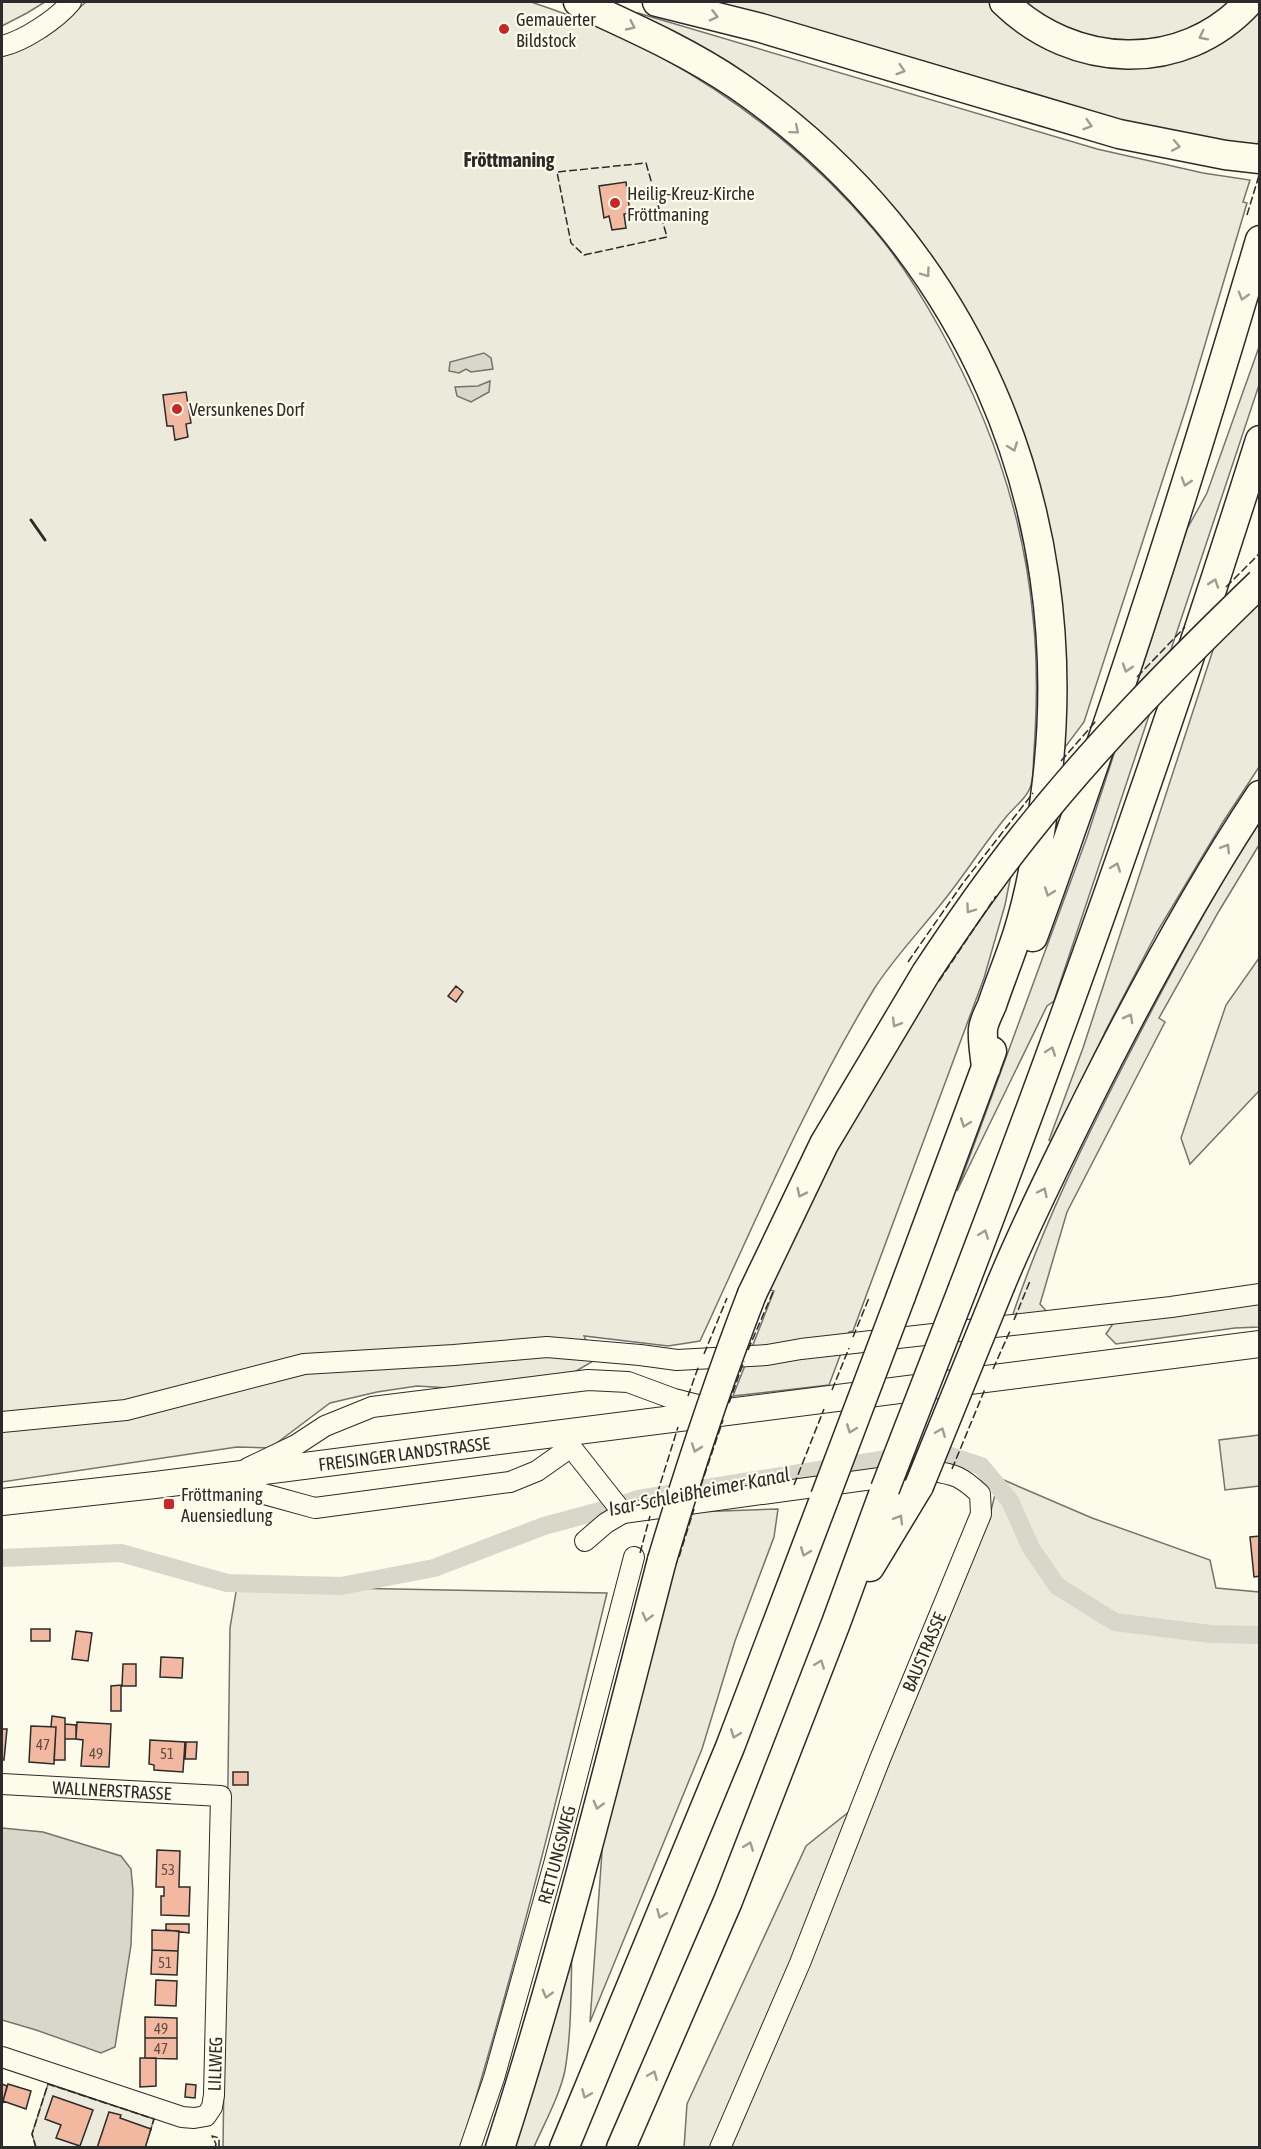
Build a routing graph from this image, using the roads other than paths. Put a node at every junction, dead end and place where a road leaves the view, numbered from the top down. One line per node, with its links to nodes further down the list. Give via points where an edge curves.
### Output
1 (71, 2): 6 (street, via 34,32)
2 (578, 2): 12 (highway, one-way to 12, via 693,58 737,85 843,173 874,206 938,290 1002,416 1025,483 1041,548 1052,625 1053,718 1039,846 1018,932 983,1029)
3 (657, 2): 7 (highway, one-way to 7, via 761,28 1119,134)
4 (1004, 2): 5 (highway, one-way to 4, via 1239,13 1188,43 1140,55 1085,50 1059,40 1033,26)
5 (1249, 2)
6 (2, 46)
7 (1260, 159)
8 (1260, 240): 12 (highway, one-way to 12, via 1129,663)
9 (1260, 440): 24 (highway, one-way to 9, bridge, via 1022,1134 1148,777)
10 (1260, 583): 29 (highway, one-way to 29, bridge, via 1130,713 1010,854 926,973 824,1144 752,1294 692,1461 542,2011)
11 (1260, 795): 24 (highway, one-way to 11, bridge, via 919,1486 1001,1284 1128,1019 1191,904)
12 (986, 1068): 30 (highway, one-way to 30, bridge, via 730,1747)
13 (1260, 1294): 16 (street, via 767,1355 677,1360 547,1347 304,1364 126,1410)
14 (1260, 1344): 15 (main road, FREISINGER LANDSTRASSE)
15 (725, 1412): 17 (main road, FREISINGER LANDSTRASSE); 18 (street, via 628,1382 566,1382 372,1407 325,1426)
16 (2, 1422)
17 (572, 1439): 18 (main road, FREISINGER LANDSTRASSE); 19 (street, via 537,1472 510,1482 315,1508); 21 (street)
18 (235, 1474): 19 (main road, FREISINGER LANDSTRASSE)
19 (205, 1478): 20 (main road, FREISINGER LANDSTRASSE)
20 (2, 1502)
21 (621, 1511): 22 (street, BAUSTRASSE); 32 (street, BAUSTRASSE, via 931,1471 964,1479 980,1494 981,1514 800,1963)
22 (585, 1541)
23 (634, 1557): 28 (street, RETTUNGSWEG, via 554,1864 494,2078)
24 (836, 1623): 31 (highway, one-way to 24, via 728,1900)
25 (2, 1784): 26 (street, WALLNERSTRASSE)
26 (221, 1796): 27 (street, LILLWEG, via 214,2095 206,2116 182,2117)
27 (2, 2057)
28 (470, 2148)
29 (500, 2148)
30 (564, 2148)
31 (621, 2148)
32 (720, 2148)

